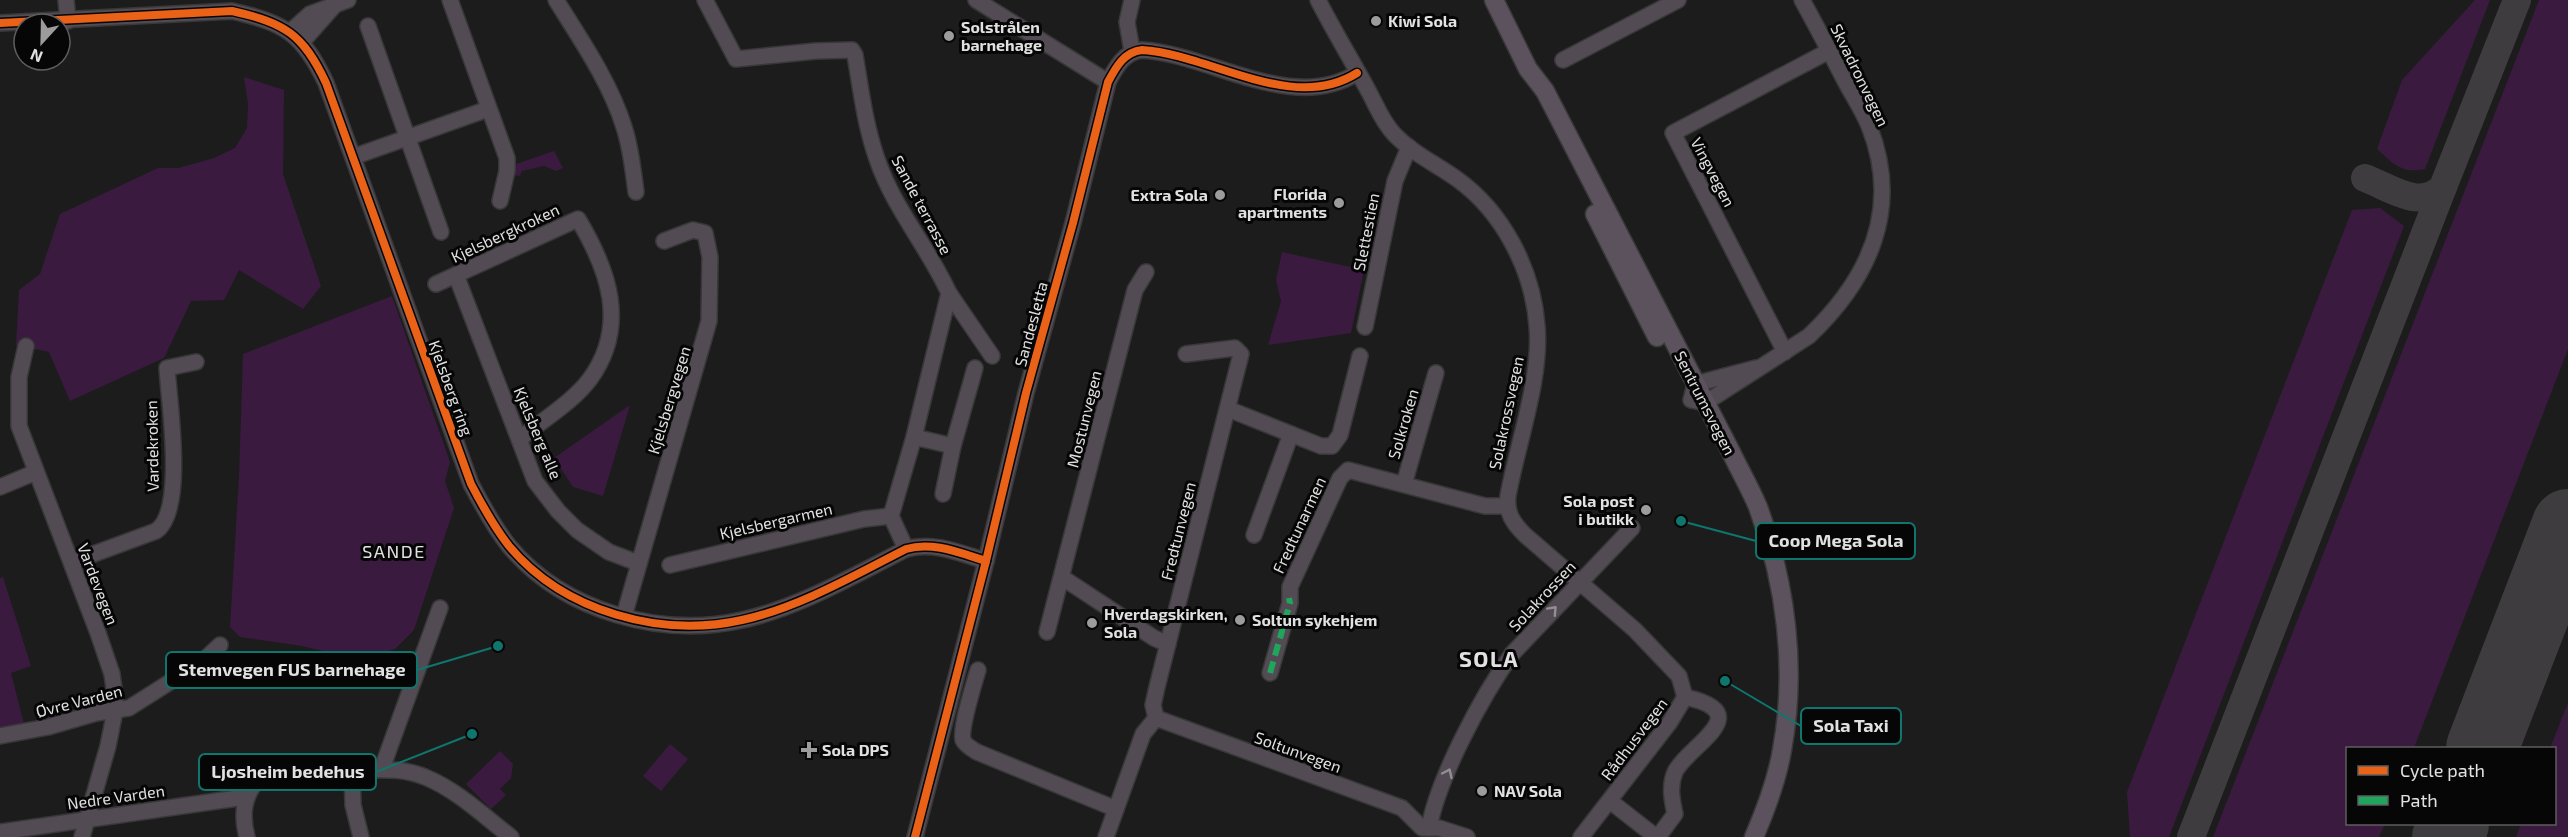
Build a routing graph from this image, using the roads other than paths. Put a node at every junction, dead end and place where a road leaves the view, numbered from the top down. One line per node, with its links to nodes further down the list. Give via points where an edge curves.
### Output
1 (450, 0): 20 (street)
2 (556, 0): 24 (street, via 617,107 625,129)
3 (705, 0): 31 (street, Sande terrasse, via 736,59 852,51 877,159)
4 (976, 0): 19 (street)
5 (1132, 0): 15 (street, via 1127,22)
6 (1318, 0): 18 (street)
7 (1483, 0): 42 (main road, Sentrumsvegen)
8 (1494, 0): 42 (main road, Sentrumsvegen, via 1528,69 1545,91)
9 (1678, 0): 17 (street)
10 (1802, 0): 16 (street, Skvadronvegen)
11 (341, 3): 14 (street)
12 (72, 21): 14 (street, via 232,11 269,21)
13 (368, 26): 21 (street)
14 (296, 37): 23 (street, Kjelsberg ring, via 315,60 326,83)
15 (1132, 51): 18 (street, via 1151,51 1299,88 1334,84); 19 (street, Sandesletta)
16 (1829, 51): 34 (street, Skvadronvegen, via 1869,126 1879,165 1880,222 1857,280 1823,323); 34 (street, Vingvegen, via 1673,133)
17 (1563, 60)
18 (1357, 73): 22 (street, Solakrossvegen, via 1384,122)
19 (1108, 82): 58 (street, Sandesletta)
20 (488, 108): 21 (street); 25 (street, via 507,158)
21 (407, 138): 23 (street); 26 (street)
22 (1408, 147): 32 (street, Slettestien, via 1395,182); 53 (street, Solakrossvegen, via 1458,180 1492,211 1509,237 1529,286 1538,325 1537,357)
23 (353, 157): 65 (street, Kjelsberg ring, via 482,506 509,546 550,584 593,606)
24 (636, 192)
25 (500, 201)
26 (441, 232)
27 (664, 241): 60 (street, Kjelsbergvegen, via 693,230 705,233 710,257 709,321)
28 (1146, 272): 62 (street, Mostunvegen, via 1135,290)
29 (456, 275): 30 (street, Kjelsbergkroken); 46 (street, Kjelsberg alle); 46 (street, Kjelsbergkroken, via 578,219 608,281 612,316 608,338 590,379)
30 (436, 284)
31 (949, 293): 36 (street, Sande terrasse); 45 (street)
32 (1365, 327)
33 (26, 346): 49 (street, Vardevegen, via 19,377 19,426)
34 (1785, 352): 40 (street, Skvadronvegen)
35 (1186, 354): 43 (street, Fredtunvegen, via 1240,350)
36 (992, 356)
37 (1360, 356): 44 (street, via 1340,435 1332,446 1321,446)
38 (196, 362): 59 (street, Vardekroken, via 167,368 174,470 166,522 156,531)
39 (975, 368): 47 (street)
40 (1756, 368): 42 (street, Skvadronvegen); 42 (street, Skvadronvegen, via 1736,385)
41 (1436, 374): 50 (street, Solkroken)
42 (1697, 396): 92 (main road, Sentrumsvegen, via 1751,521 1767,572 1777,636 1777,695 1771,746); 93 (main road, Sentrumsvegen, via 1757,505 1777,570 1788,635 1789,696 1782,749)
43 (1228, 409): 44 (street); 67 (street, Fredtunvegen)
44 (1291, 434): 56 (street)
45 (914, 437): 47 (street); 54 (street)
46 (520, 439): 60 (street, Kjelsberg alle, via 535,481 558,511 594,542)
47 (953, 446): 52 (street)
48 (1348, 470): 50 (street, Solkroken); 70 (street, Fredtunarmen, via 1340,478 1290,587 1290,603)
49 (36, 472): 51 (street); 59 (street, Vardevegen)
50 (1404, 484): 53 (street, Solkroken, via 1485,506)
51 (0, 487)
52 (943, 494)
53 (1507, 506): 63 (street, via 1514,524)
54 (891, 516): 57 (street); 61 (street, Kjelsbergarmen)
55 (1632, 528): 63 (street, Solakrossen)
56 (1254, 535)
57 (906, 549): 58 (street, Kjelsberg ring, via 924,545); 65 (street, Kjelsberg ring, via 790,605 744,620 680,625)
58 (986, 561): 87 (street, Sandesletta)
59 (72, 562): 72 (street, Vardevegen, via 112,674)
60 (638, 563): 65 (street, Kjelsbergvegen)
61 (670, 565)
62 (1063, 578): 66 (street, Mostunvegen); 67 (street)
63 (1580, 582): 71 (street, via 1635,630 1679,676); 81 (street, Solakrossen, one-way to 63, via 1464,739 1499,672)
64 (440, 608): 75 (street)
65 (624, 616)
66 (1047, 632)
67 (1168, 644): 73 (street, Fredtunvegen, via 1153,705)
68 (220, 645): 72 (street, Øvre Varden, via 139,704)
69 (978, 670): 79 (street, via 963,729 966,745)
70 (1270, 673)
71 (1685, 697): 78 (street, Rådhusvegen); 91 (street, via 1705,702 1718,717 1717,725 1674,773 1671,790 1675,813)
72 (115, 711): 74 (street, Øvre Varden); 80 (street, Vardevegen)
73 (1156, 718): 79 (street, via 1143,734); 81 (street, Soltunvegen, via 1402,808)
74 (0, 736)
75 (384, 769): 76 (street); 86 (street, via 403,770 443,785)
76 (352, 770): 84 (street, via 291,765 264,776 253,785 246,799 242,817); 85 (street, via 353,805)
77 (238, 798): 80 (street, Nedre Varden)
78 (1610, 801): 90 (street, Rådhusvegen); 91 (street, Rådhusvegen)
79 (1116, 808): 88 (street)
80 (87, 819): 82 (street, Nedre Varden); 83 (street, Vardevegen)
81 (1426, 828): 89 (street, via 1451,830)
82 (0, 832)
83 (82, 837)
84 (247, 837)
85 (362, 837)
86 (511, 837)
87 (915, 837)
88 (1106, 837)
89 (1467, 837)
90 (1581, 837)
91 (1657, 837)
92 (1741, 837)
93 (1754, 837)

